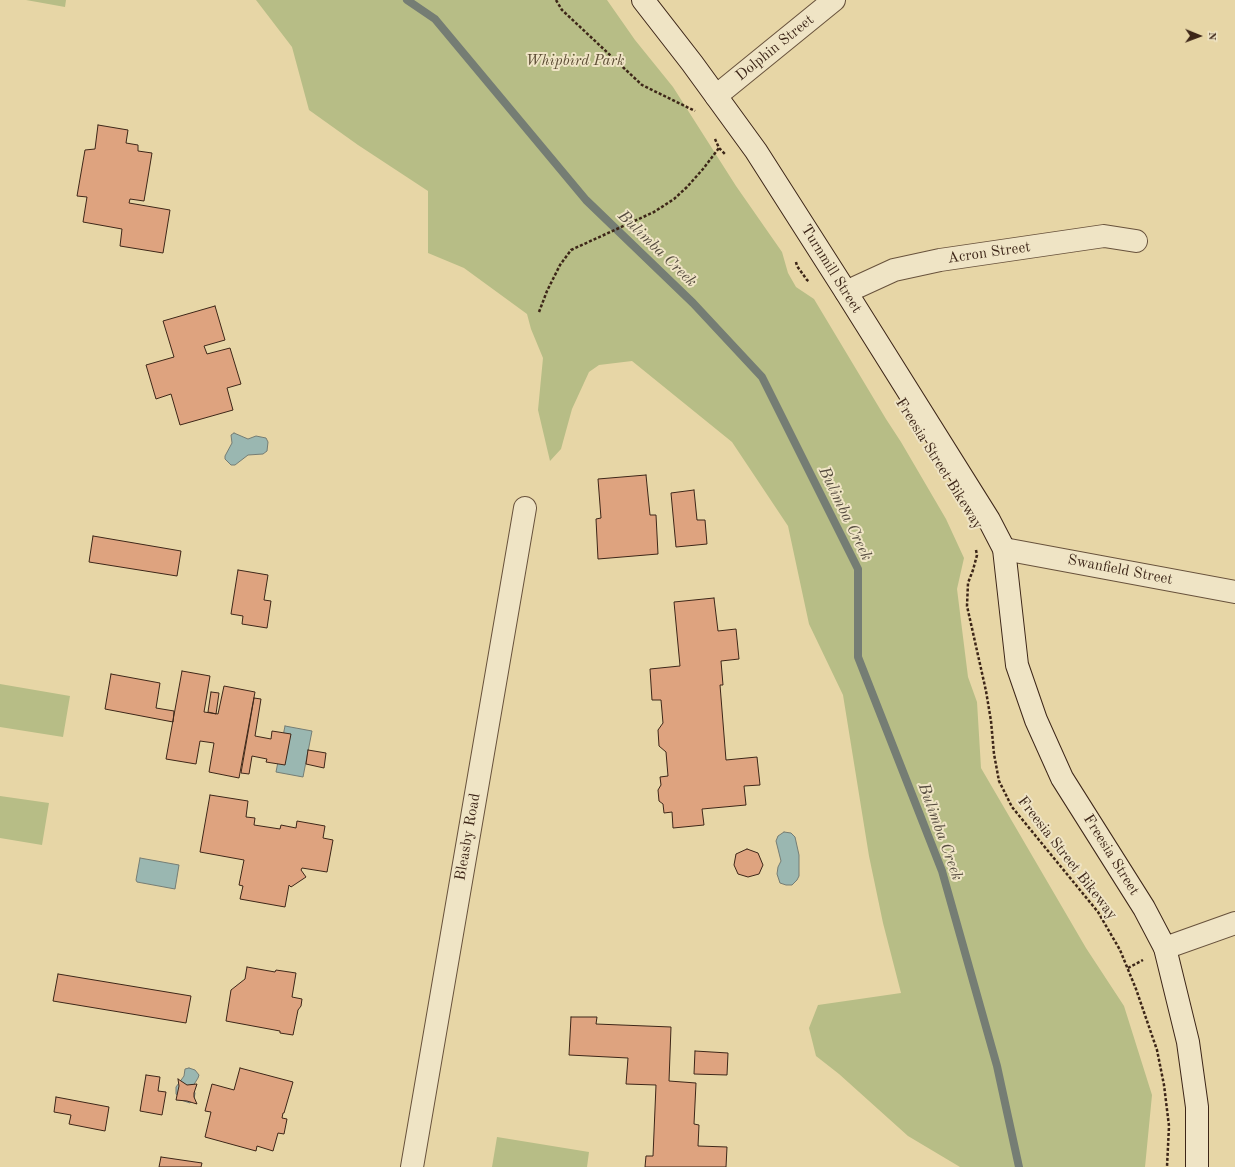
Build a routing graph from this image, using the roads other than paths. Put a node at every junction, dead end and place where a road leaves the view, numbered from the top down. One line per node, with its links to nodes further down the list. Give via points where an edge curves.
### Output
1 (643, 0): 3 (street, Turnmill Street)
2 (834, 0): 3 (street, Dolphin Street)
3 (716, 96): 5 (street, Turnmill Street, via 756,151)
4 (1136, 241): 5 (street, Acron Street, via 1104,236 940,260 894,270)
5 (846, 292): 7 (street, Turnmill Street, via 989,520)
6 (525, 508): 11 (street, Bleasby Road)
7 (1004, 549): 8 (street, Swanfield Street); 10 (street, Freesia Street, via 1017,665 1036,720 1062,778 1144,908)
8 (1235, 592)
9 (1235, 923): 10 (street)
10 (1165, 948): 12 (street, Freesia Street, via 1188,1042 1197,1108)
11 (412, 1167)
12 (1197, 1167)

